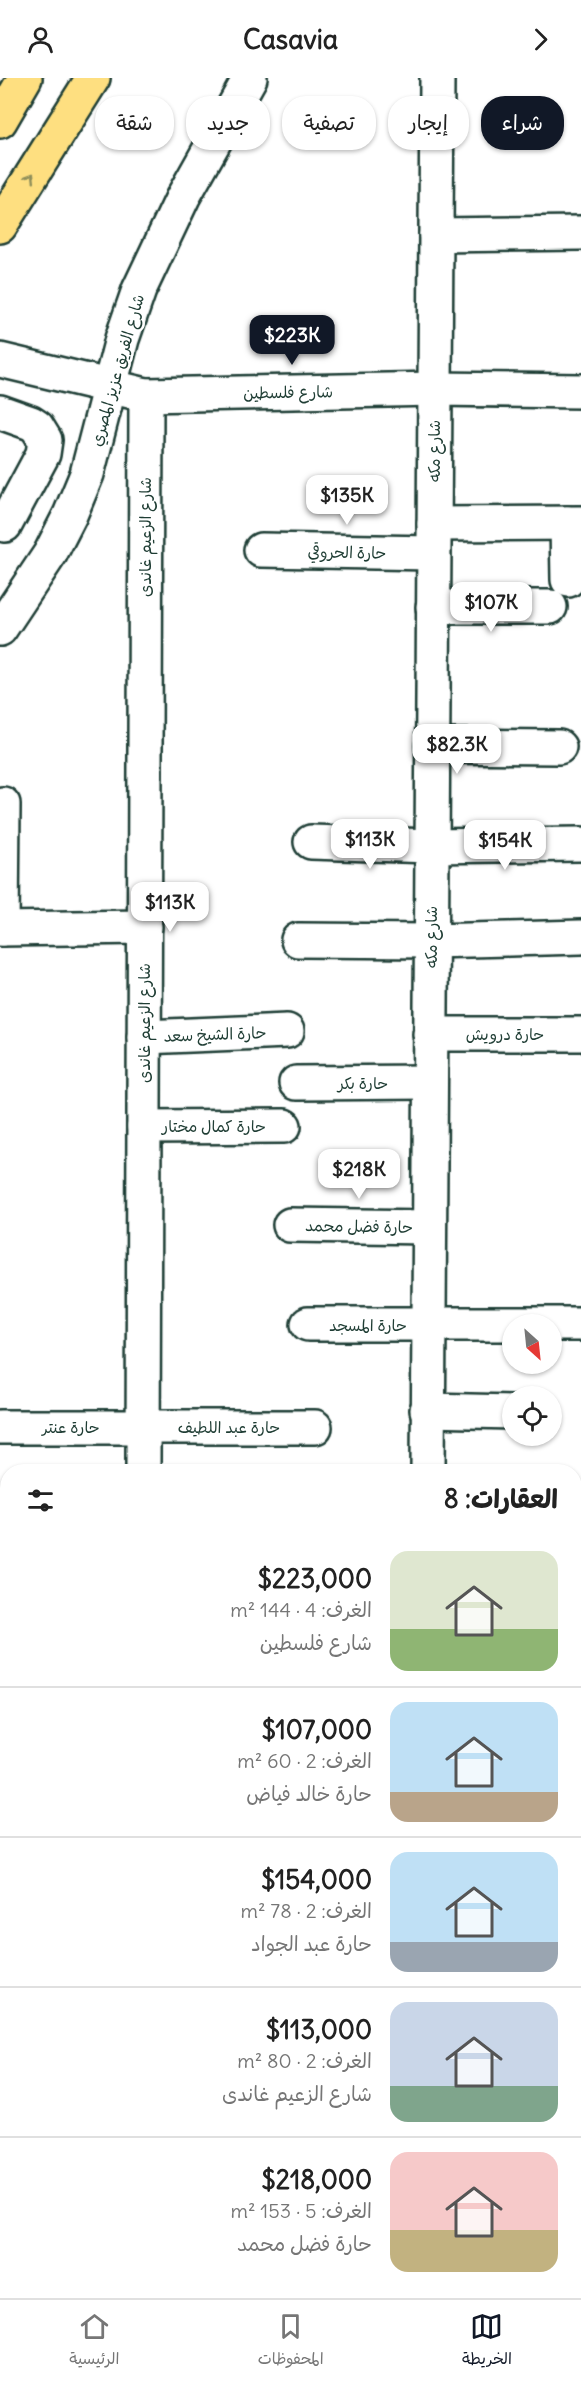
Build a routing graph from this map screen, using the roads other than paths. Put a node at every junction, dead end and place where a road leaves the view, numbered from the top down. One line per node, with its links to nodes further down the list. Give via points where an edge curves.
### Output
1 (25, 78): 5 (main road)
2 (93, 78): 6 (main road, one-way to 2)
3 (250, 78): 10 (street, شارع الفريق عزيز المصري, via 160,243 122,339)
4 (437, 78): 8 (street, شارع مكه)
5 (0, 121)
6 (0, 226)
7 (581, 233): 8 (street)
8 (436, 235): 11 (street, شارع مكه)
9 (0, 360): 10 (street, شارع فلسطين)
10 (109, 388): 13 (street, شارع فلسطين); 22 (street, شارع الفريق عزيز المصري, via 87,474 70,515 50,554)
11 (435, 389): 12 (street, شارع فلسطين); 13 (street, شارع فلسطين); 17 (street, شارع مكه)
12 (581, 391)
13 (146, 395): 29 (street, شارع الزعيم غاندى)
14 (0, 412): 15 (street, via 31,423 45,440 43,454)
15 (6, 511)
16 (574, 523): 17 (street, حارة الحروقي); 19 (street)
17 (433, 539): 18 (street, حارة الحروقي); 21 (street, شارع مكه)
18 (261, 550)
19 (568, 580)
20 (550, 607): 21 (street)
21 (433, 608): 23 (street, شارع مكه)
22 (0, 629)
23 (432, 746): 24 (street); 28 (street, شارع مكه)
24 (559, 747)
25 (3, 804): 30 (street)
26 (311, 842): 28 (street)
27 (579, 844): 28 (street)
28 (431, 846): 33 (street, شارع مكه)
29 (145, 927): 30 (street); 37 (street, شارع الزعيم غاندى)
30 (1, 929)
31 (578, 937): 33 (street)
32 (298, 940): 33 (street)
33 (431, 941): 35 (street, شارع مكه)
34 (287, 1031): 37 (street, حارة الشيخ سعد)
35 (430, 1034): 36 (street, حارة درويش); 38 (street, شارع مكه)
36 (581, 1034)
37 (144, 1037): 41 (street, شارع الزعيم غاندى)
38 (430, 1082): 39 (street, حارة بكر); 43 (street, شارع مكه)
39 (296, 1083)
40 (284, 1126): 41 (street, حارة كمال مختار)
41 (144, 1127): 50 (street, شارع الزعيم غاندى)
42 (290, 1225): 43 (street, حارة فضل محمد)
43 (429, 1227): 46 (street, شارع مكه)
44 (308, 1324): 46 (street, حارة المسجد)
45 (581, 1324): 46 (street, حارة المسجد)
46 (428, 1325): 47 (street, شارع مكه)
47 (427, 1410): 48 (street); 53 (street, شارع مكه)
48 (502, 1412)
49 (0, 1427): 50 (street, حارة عنتر)
50 (143, 1427): 51 (street, حارة عبد اللطيف); 52 (street, شارع الزعيم غاندى)
51 (315, 1427)
52 (143, 1464)
53 (428, 1464)

